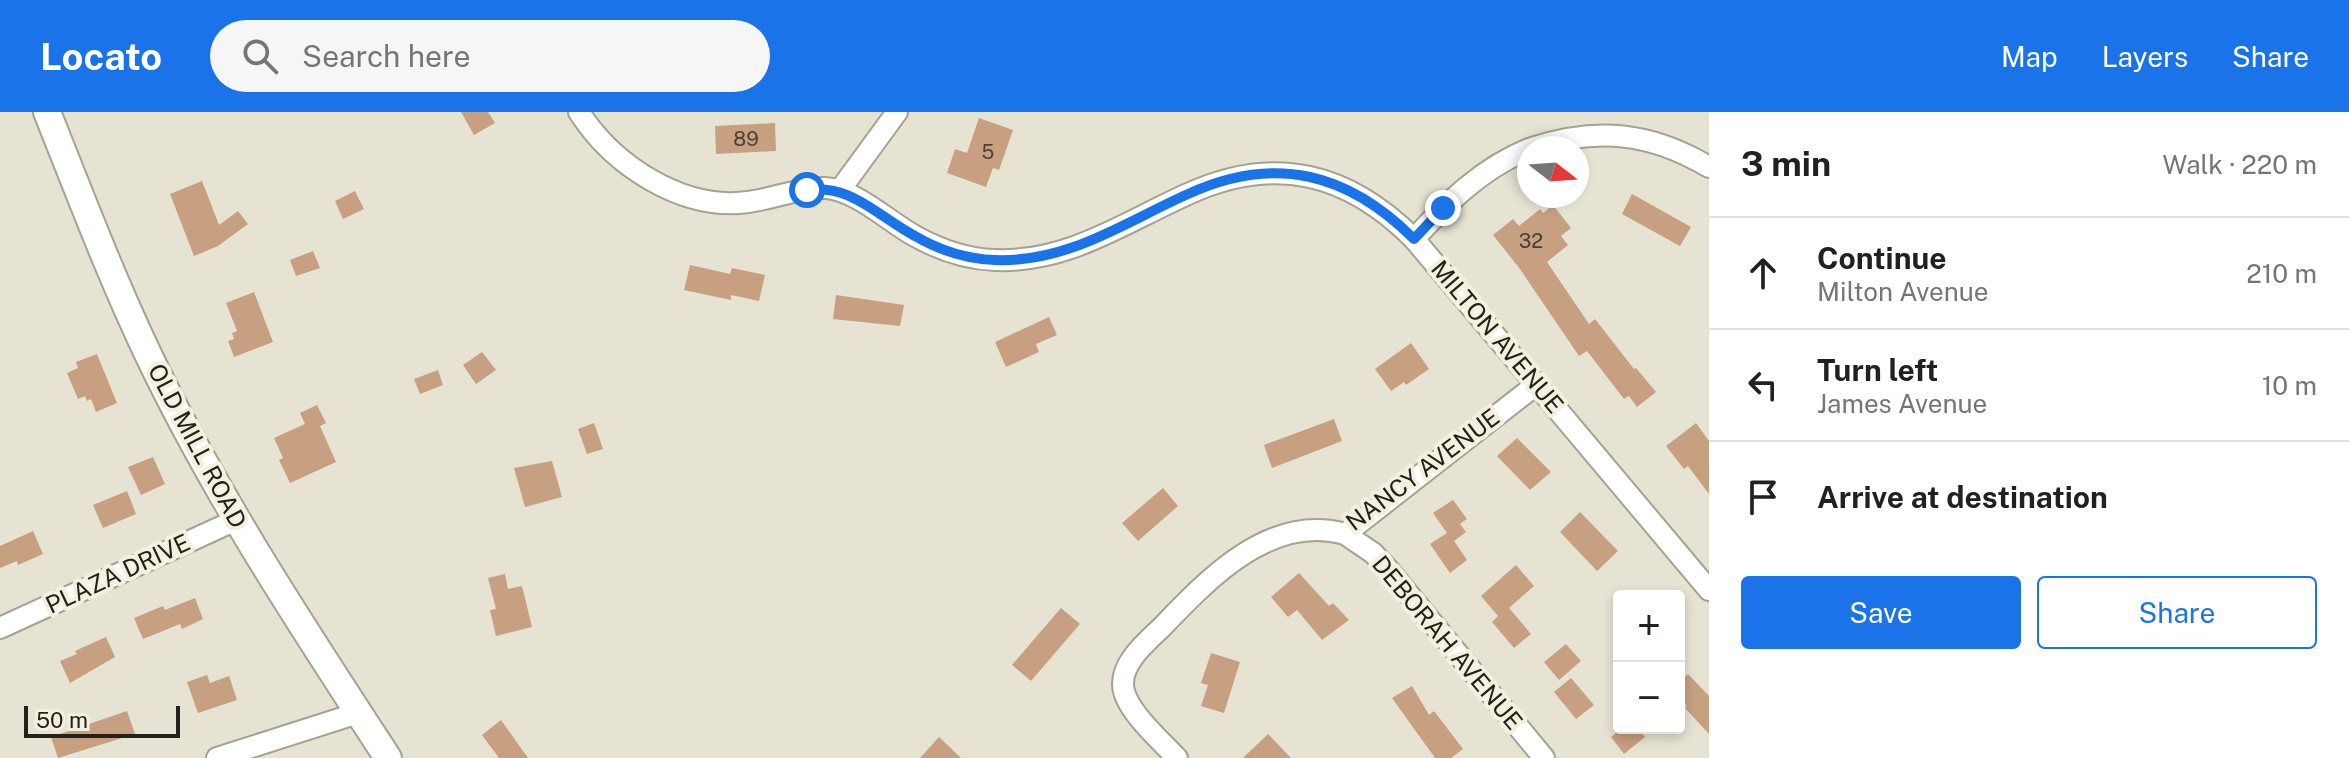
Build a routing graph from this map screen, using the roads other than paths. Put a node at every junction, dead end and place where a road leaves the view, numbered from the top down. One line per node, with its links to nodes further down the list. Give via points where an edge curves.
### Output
1 (47, 112): 10 (street, OLD MILL ROAD, via 147,351)
2 (579, 112): 7 (street, via 630,166 693,197 744,203 815,189)
3 (897, 112): 7 (street)
4 (1589, 137): 6 (street, via 1613,134 1656,141)
5 (1517, 154): 8 (street, via 1471,183)
6 (1709, 167)
7 (840, 190): 8 (street, MILTON AVENUE, via 915,237 969,258 1035,259 1055,254 1190,193 1273,173 1331,181 1365,199)
8 (1414, 239): 9 (street, MILTON AVENUE)
9 (1537, 384): 11 (street, NANCY AVENUE); 12 (street, MILTON AVENUE)
10 (236, 520): 13 (street, PLAZA DRIVE); 14 (street, OLD MILL ROAD)
11 (1345, 534): 17 (street, NANCY AVENUE, via 1292,534 1251,549 1226,564 1131,661 1122,681 1124,693); 18 (street, DEBORAH AVENUE, via 1387,568)
12 (1709, 590)
13 (0, 628)
14 (358, 713): 15 (street); 16 (street, OLD MILL ROAD)
15 (217, 758)
16 (388, 758)
17 (1177, 758)
18 (1544, 758)

